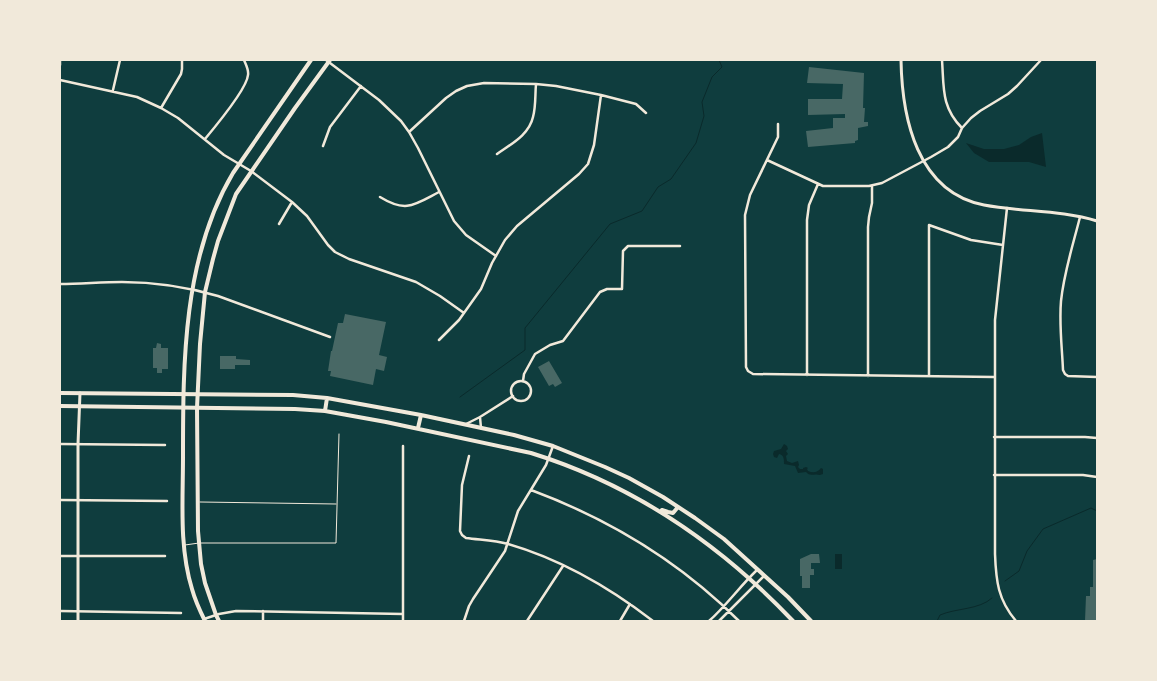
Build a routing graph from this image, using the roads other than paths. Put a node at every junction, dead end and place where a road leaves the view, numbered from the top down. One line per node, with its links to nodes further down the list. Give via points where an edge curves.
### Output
1 (60, 60): 10 (street)
2 (120, 60): 14 (street)
3 (182, 60): 16 (street, via 179,77)
4 (244, 60): 21 (street, via 247,81)
5 (311, 60): 26 (main road)
6 (901, 60): 25 (street, via 904,104)
7 (942, 60): 19 (street, via 946,102 950,114)
8 (1041, 60): 19 (street, via 1008,94 980,111)
9 (328, 61): 13 (street); 27 (main road)
10 (60, 65)
11 (60, 80): 14 (street)
12 (536, 84): 15 (street); 20 (street, via 484,83 467,86 451,94); 23 (street, via 530,125 519,138)
13 (361, 86): 20 (street, via 390,110); 22 (street, via 330,127)
14 (113, 91): 16 (street)
15 (600, 95): 17 (street, via 636,104); 39 (street, via 594,146 588,164 517,226)
16 (162, 108): 21 (street)
17 (646, 113)
18 (778, 124): 24 (street, via 778,137)
19 (962, 128): 25 (street, via 948,147)
20 (409, 132): 30 (street)
21 (205, 140): 26 (street)
22 (323, 146)
23 (497, 154)
24 (767, 160): 28 (street); 46 (street, via 749,198 745,215 746,367 753,374)
25 (923, 161): 29 (street); 33 (street, via 936,179 957,195 977,204)
26 (239, 164): 27 (street); 41 (main road, via 224,188 209,225)
27 (251, 172): 32 (street); 42 (main road, via 236,194 225,220)
28 (818, 184): 29 (street); 46 (street, via 807,220)
29 (872, 186): 47 (street, via 868,227)
30 (439, 192): 31 (street, via 406,206 395,206); 39 (street, via 461,230)
31 (380, 197)
32 (292, 202): 36 (street); 43 (street, via 335,252 416,282)
33 (1008, 208): 34 (street); 37 (street)
34 (1080, 217): 35 (street); 49 (street, via 1061,300 1063,370 1068,376)
35 (1097, 221)
36 (278, 224)
37 (1003, 245): 48 (street, via 967,239 930,225); 50 (street, via 995,314)
38 (680, 246): 51 (street, via 628,246 623,251 622,289 600,292 563,341 535,354)
39 (496, 256): 43 (street, via 484,284)
40 (60, 284): 41 (street, via 150,283)
41 (192, 290): 42 (street); 54 (main road)
42 (205, 292): 44 (street); 55 (main road)
43 (464, 313): 45 (street)
44 (330, 337)
45 (439, 340)
46 (807, 375): 47 (street)
47 (868, 376): 48 (street)
48 (929, 376): 50 (street)
49 (1097, 376)
50 (994, 377): 69 (street)
51 (523, 381): 56 (street, via 514,384); 56 (street, via 531,387 527,399)
52 (60, 393): 53 (main road)
53 (80, 393): 54 (main road); 59 (street)
54 (184, 395): 55 (main road); 60 (main road)
55 (198, 395): 57 (main road); 61 (main road)
56 (513, 396): 64 (street)
57 (327, 398): 62 (main road); 63 (main road)
58 (60, 406): 59 (main road)
59 (80, 407): 60 (main road); 72 (street)
60 (183, 408): 61 (main road); 90 (main road)
61 (197, 408): 62 (main road); 85 (main road)
62 (325, 410): 66 (main road)
63 (421, 415): 65 (main road); 66 (main road)
64 (480, 416): 65 (street); 67 (street)
65 (466, 424): 67 (main road)
66 (418, 428): 77 (main road)
67 (481, 428): 75 (main road)
68 (339, 434): 86 (lane)
69 (994, 437): 70 (street); 78 (street)
70 (1097, 438)
71 (60, 444): 72 (street)
72 (78, 444): 73 (street); 82 (street)
73 (166, 445)
74 (403, 446): 106 (street)
75 (553, 446): 77 (street); 87 (main road, via 629,478)
76 (469, 456): 89 (street, via 462,485 462,535)
77 (548, 458): 80 (street); 84 (main road)
78 (994, 475): 79 (street); 122 (street, via 997,584 1001,599)
79 (1097, 477)
80 (531, 490): 89 (street, via 518,511); 100 (street, via 629,535 682,571)
81 (60, 500): 82 (street)
82 (78, 500): 83 (street); 92 (street)
83 (167, 501)
84 (642, 501): 87 (main road, via 673,513); 97 (main road, via 699,537)
85 (197, 502): 86 (lane); 88 (main road)
86 (337, 504): 88 (lane, via 336,543)
87 (678, 507): 95 (main road, via 724,539)
88 (199, 543): 90 (lane); 107 (main road)
89 (508, 544): 94 (street); 113 (street, via 473,599)
90 (184, 545): 108 (main road, via 192,590)
91 (60, 556): 92 (street)
92 (78, 556): 93 (street); 103 (street)
93 (165, 556)
94 (563, 566): 99 (street); 114 (street)
95 (758, 569): 96 (main road); 97 (street)
96 (765, 576): 98 (street); 121 (main road)
97 (748, 578): 98 (main road); 100 (street)
98 (755, 584): 104 (street); 120 (main road)
99 (630, 604): 115 (street); 116 (street)
100 (724, 606): 104 (street); 117 (street)
101 (263, 611): 106 (street); 107 (street); 111 (street)
102 (60, 612): 103 (street)
103 (78, 612): 105 (street); 109 (street)
104 (730, 612): 118 (street); 119 (street)
105 (182, 613)
106 (403, 614): 112 (street)
107 (216, 615): 108 (street); 110 (main road)
108 (204, 620)
109 (78, 621)
110 (220, 621)
111 (263, 621)
112 (403, 621)
113 (464, 621)
114 (526, 621)
115 (620, 621)
116 (653, 621)
117 (708, 621)
118 (719, 621)
119 (739, 621)
120 (793, 621)
121 (812, 621)
122 (1016, 621)

